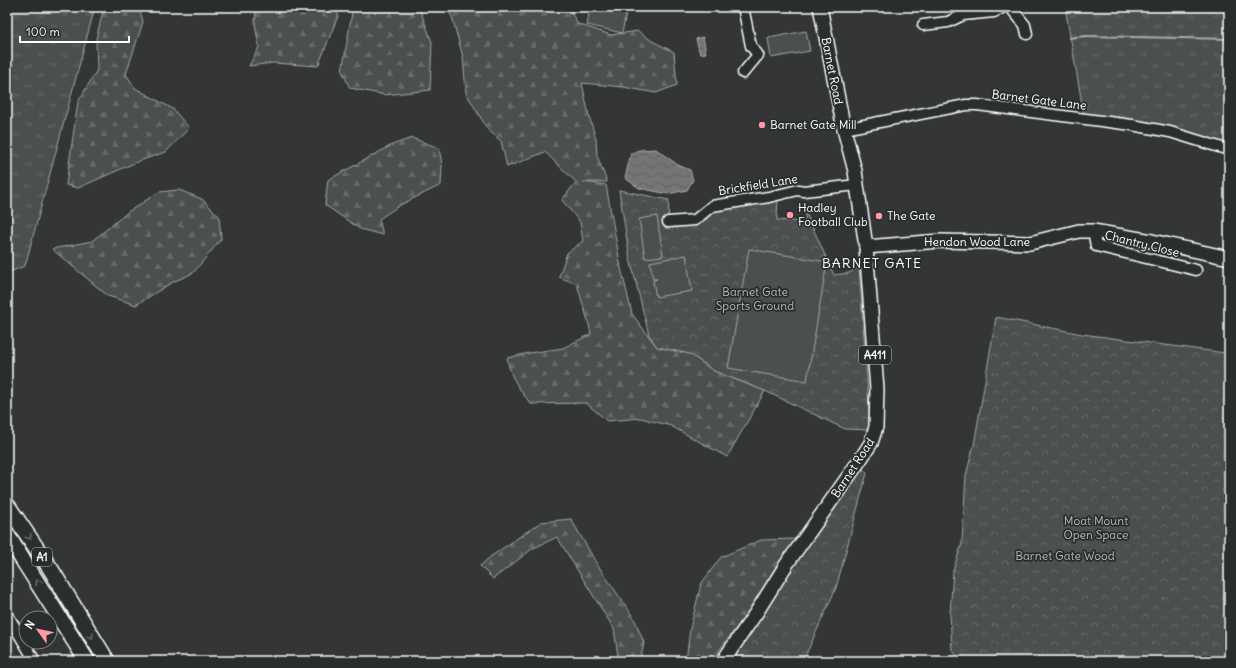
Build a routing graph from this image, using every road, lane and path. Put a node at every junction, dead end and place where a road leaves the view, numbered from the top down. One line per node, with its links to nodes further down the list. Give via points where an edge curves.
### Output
1 (743, 7): 7 (street, via 751,46 758,55)
2 (820, 7): 8 (main road, Barnet Road / A411)
3 (1004, 7): 5 (street, via 994,12 963,15 948,22 934,18)
4 (1010, 7): 6 (street, via 1025,25)
5 (923, 25)
6 (1027, 34)
7 (743, 73)
8 (844, 129): 9 (street, Barnet Gate Lane, via 977,105 1155,129); 10 (main road, Barnet Road / A411)
9 (1229, 150)
10 (858, 186): 11 (street, Brickfield Lane, via 798,190 712,206 695,220); 13 (main road, Barnet Road / A411)
11 (668, 222)
12 (1093, 231): 13 (main road, Hendon Wood Lane, via 1079,231 1026,243 940,241); 14 (main road, Hendon Wood Lane); 15 (street, Chantry Close, via 1096,246)
13 (866, 247): 22 (main road, Barnet Road / A411, via 877,389 874,435 860,460 786,565)
14 (1229, 258)
15 (1196, 270)
16 (7, 505): 21 (highway, A1, one-way to 21, via 50,568)
17 (7, 534): 20 (highway, A1, one-way to 17)
18 (7, 614): 19 (street)
19 (35, 661)
20 (87, 661)
21 (107, 661)
22 (723, 661)

